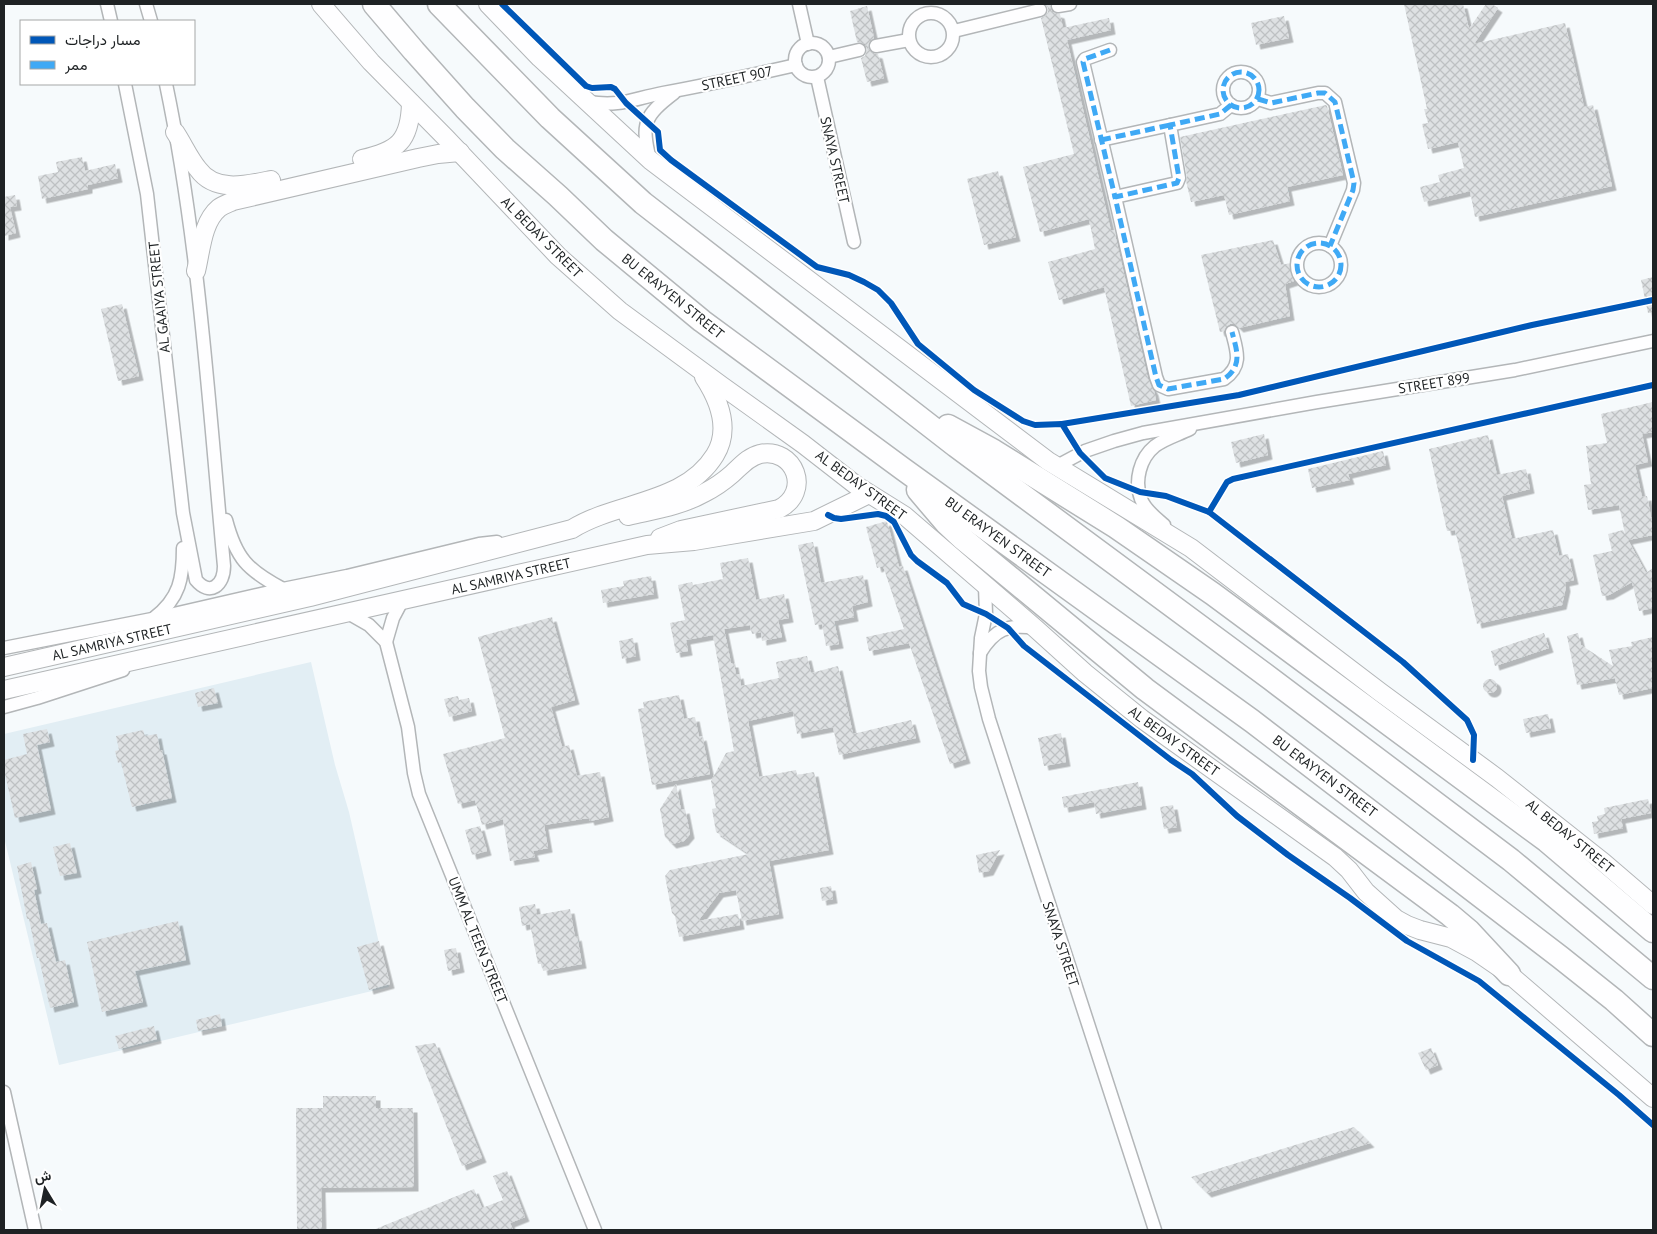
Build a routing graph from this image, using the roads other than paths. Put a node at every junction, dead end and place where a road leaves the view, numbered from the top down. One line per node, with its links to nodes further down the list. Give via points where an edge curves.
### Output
1 (107, 4): 9 (street)
2 (146, 4): 10 (street)
3 (320, 4): 25 (main road, AL BEDAY STREET)
4 (374, 4): 42 (highway, BU ERAYYEN STREET, via 465,108 604,240 702,321)
5 (439, 4): 39 (highway, via 550,118 643,203)
6 (488, 4): 24 (main road, AL BEDAY STREET)
7 (799, 4): 13 (street)
8 (1040, 10): 11 (street)
9 (111, 20)
10 (151, 20)
11 (954, 31): 12 (street, via 950,48 936,57 919,54); 12 (street, via 942,15 932,12 914,20)
12 (909, 40): 14 (street)
13 (808, 44): 17 (street, via 822,46); 18 (street, via 798,50)
14 (876, 46)
15 (859, 50): 17 (street)
16 (1110, 50): 29 (street, via 1083,62)
17 (829, 57): 19 (street, via 826,70)
18 (796, 65): 19 (street, via 804,75); 22 (street, STREET 907)
19 (816, 77): 33 (street, SNAYA STREET)
20 (126, 85): 45 (street, AL GAAIYA STREET, via 147,194)
21 (166, 85): 28 (street, AL GAAIYA STREET)
22 (678, 90): 24 (street, STREET 907, via 618,104); 31 (street, STREET 907, via 659,104 648,118 645,132)
23 (1258, 98): 26 (street, via 1249,107); 26 (street, via 1260,86 1253,76 1235,73 1226,80 1223,91); 34 (street, via 1271,102 1325,93 1335,102 1354,183)
24 (588, 102): 31 (main road, AL BEDAY STREET)
25 (411, 103): 28 (main road, via 410,122 405,134 390,151 250,184 224,185 204,176); 30 (main road, AL BEDAY STREET)
26 (1231, 105): 27 (street, via 1220,114)
27 (1170, 125): 29 (street); 32 (street, via 1178,181)
28 (175, 132): 35 (street, AL GAAIYA STREET)
29 (1101, 140): 32 (street)
30 (460, 152): 35 (main road, via 418,158 233,201 220,207 211,217); 38 (main road, AL BEDAY STREET, via 558,256 620,311)
31 (650, 160): 41 (main road, AL BEDAY STREET)
32 (1115, 197): 36 (street, via 1160,385 1168,389 1224,379 1238,360)
33 (854, 242)
34 (1330, 246)
35 (196, 271): 43 (street, AL GAAIYA STREET)
36 (1232, 332)
37 (1653, 341): 40 (street, STREET 899, via 1515,370)
38 (698, 368): 44 (main road, AL BEDAY STREET); 46 (main road, AL SAMRIYA STREET, via 720,405 722,421 719,448 704,470 676,488 586,520)
39 (917, 415): 64 (highway, via 977,441 1116,527 1213,594 1546,841); 66 (highway, via 1503,854)
40 (1213, 420): 41 (street, STREET 899, via 1114,441 1080,453); 47 (street, STREET 899, via 1154,447 1140,470 1141,499)
41 (1057, 466): 47 (main road, AL BEDAY STREET)
42 (903, 469): 65 (highway, via 962,538 1145,689 1469,931); 67 (highway, BU ERAYYEN STREET, via 1252,721 1560,957)
43 (216, 483): 45 (street, AL GAAIYA STREET, via 224,573 215,587 204,587 196,580); 51 (street, AL GAAIYA STREET, via 230,535 240,557 258,575)
44 (869, 494): 49 (main road, AL SAMRIYA STREET, via 814,521 694,541); 50 (main road, AL BEDAY STREET, via 905,516)
45 (183, 512): 54 (street, AL GAAIYA STREET, via 182,575 171,603)
46 (572, 529): 48 (main road, AL SAMRIYA STREET); 49 (main road, via 691,499 715,487 748,459 759,454 778,455 793,468 797,489 784,506 765,513 681,530)
47 (1177, 539): 63 (main road, AL BEDAY STREET, via 1497,778)
48 (512, 544): 51 (street, AL SAMRIYA STREET, via 479,544); 60 (main road, AL SAMRIYA STREET, via 310,596)
49 (646, 545): 52 (main road, AL SAMRIYA STREET)
50 (985, 586): 55 (main road, AL BEDAY STREET); 58 (street, SNAYA STREET, via 986,614)
51 (282, 589): 54 (street, AL SAMRIYA STREET)
52 (402, 601): 53 (main road, AL SAMRIYA STREET); 56 (street)
53 (348, 614): 56 (street, via 369,625); 59 (main road, AL SAMRIYA STREET)
54 (152, 619): 57 (street, AL SAMRIYA STREET)
55 (1034, 628): 58 (street, via 1014,627 996,632); 65 (main road, AL BEDAY STREET, via 1142,719 1335,857 1396,919 1451,938)
56 (386, 642): 71 (street, UMM AL TEEN STREET, via 408,727 419,794)
57 (4, 648)
58 (979, 656): 72 (street, SNAYA STREET, via 981,687 992,728)
59 (150, 657): 61 (main road, AL SAMRIYA STREET); 62 (street, AL SAMRIYA STREET, via 130,668)
60 (4, 667)
61 (4, 690)
62 (4, 706)
63 (1653, 905)
64 (1653, 931)
65 (1509, 974): 69 (main road)
66 (1653, 978)
67 (1653, 1035)
68 (4, 1092): 70 (street)
69 (1653, 1098)
70 (35, 1230)
71 (595, 1230)
72 (1155, 1230)

